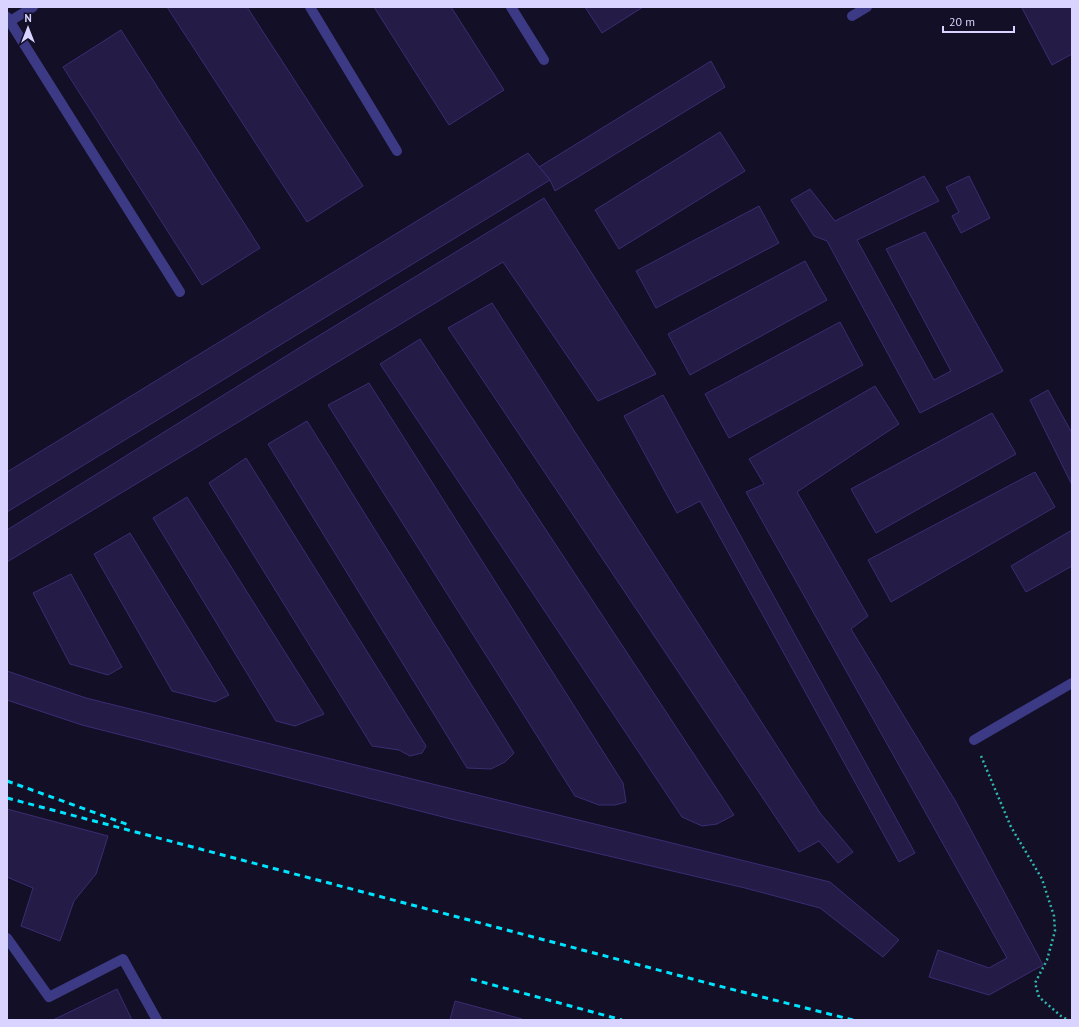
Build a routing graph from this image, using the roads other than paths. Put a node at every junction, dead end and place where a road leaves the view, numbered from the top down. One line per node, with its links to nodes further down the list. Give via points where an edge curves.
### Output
1 (33, 7): 6 (lane)
2 (310, 7): 8 (lane)
3 (512, 7): 7 (lane)
4 (867, 7): 5 (lane)
5 (852, 16)
6 (8, 21): 9 (lane)
7 (544, 60)
8 (397, 151)
9 (180, 292)
10 (1072, 684): 11 (lane)
11 (974, 740)
12 (7, 938): 13 (lane, via 49,997 123,959)
13 (157, 1020)

